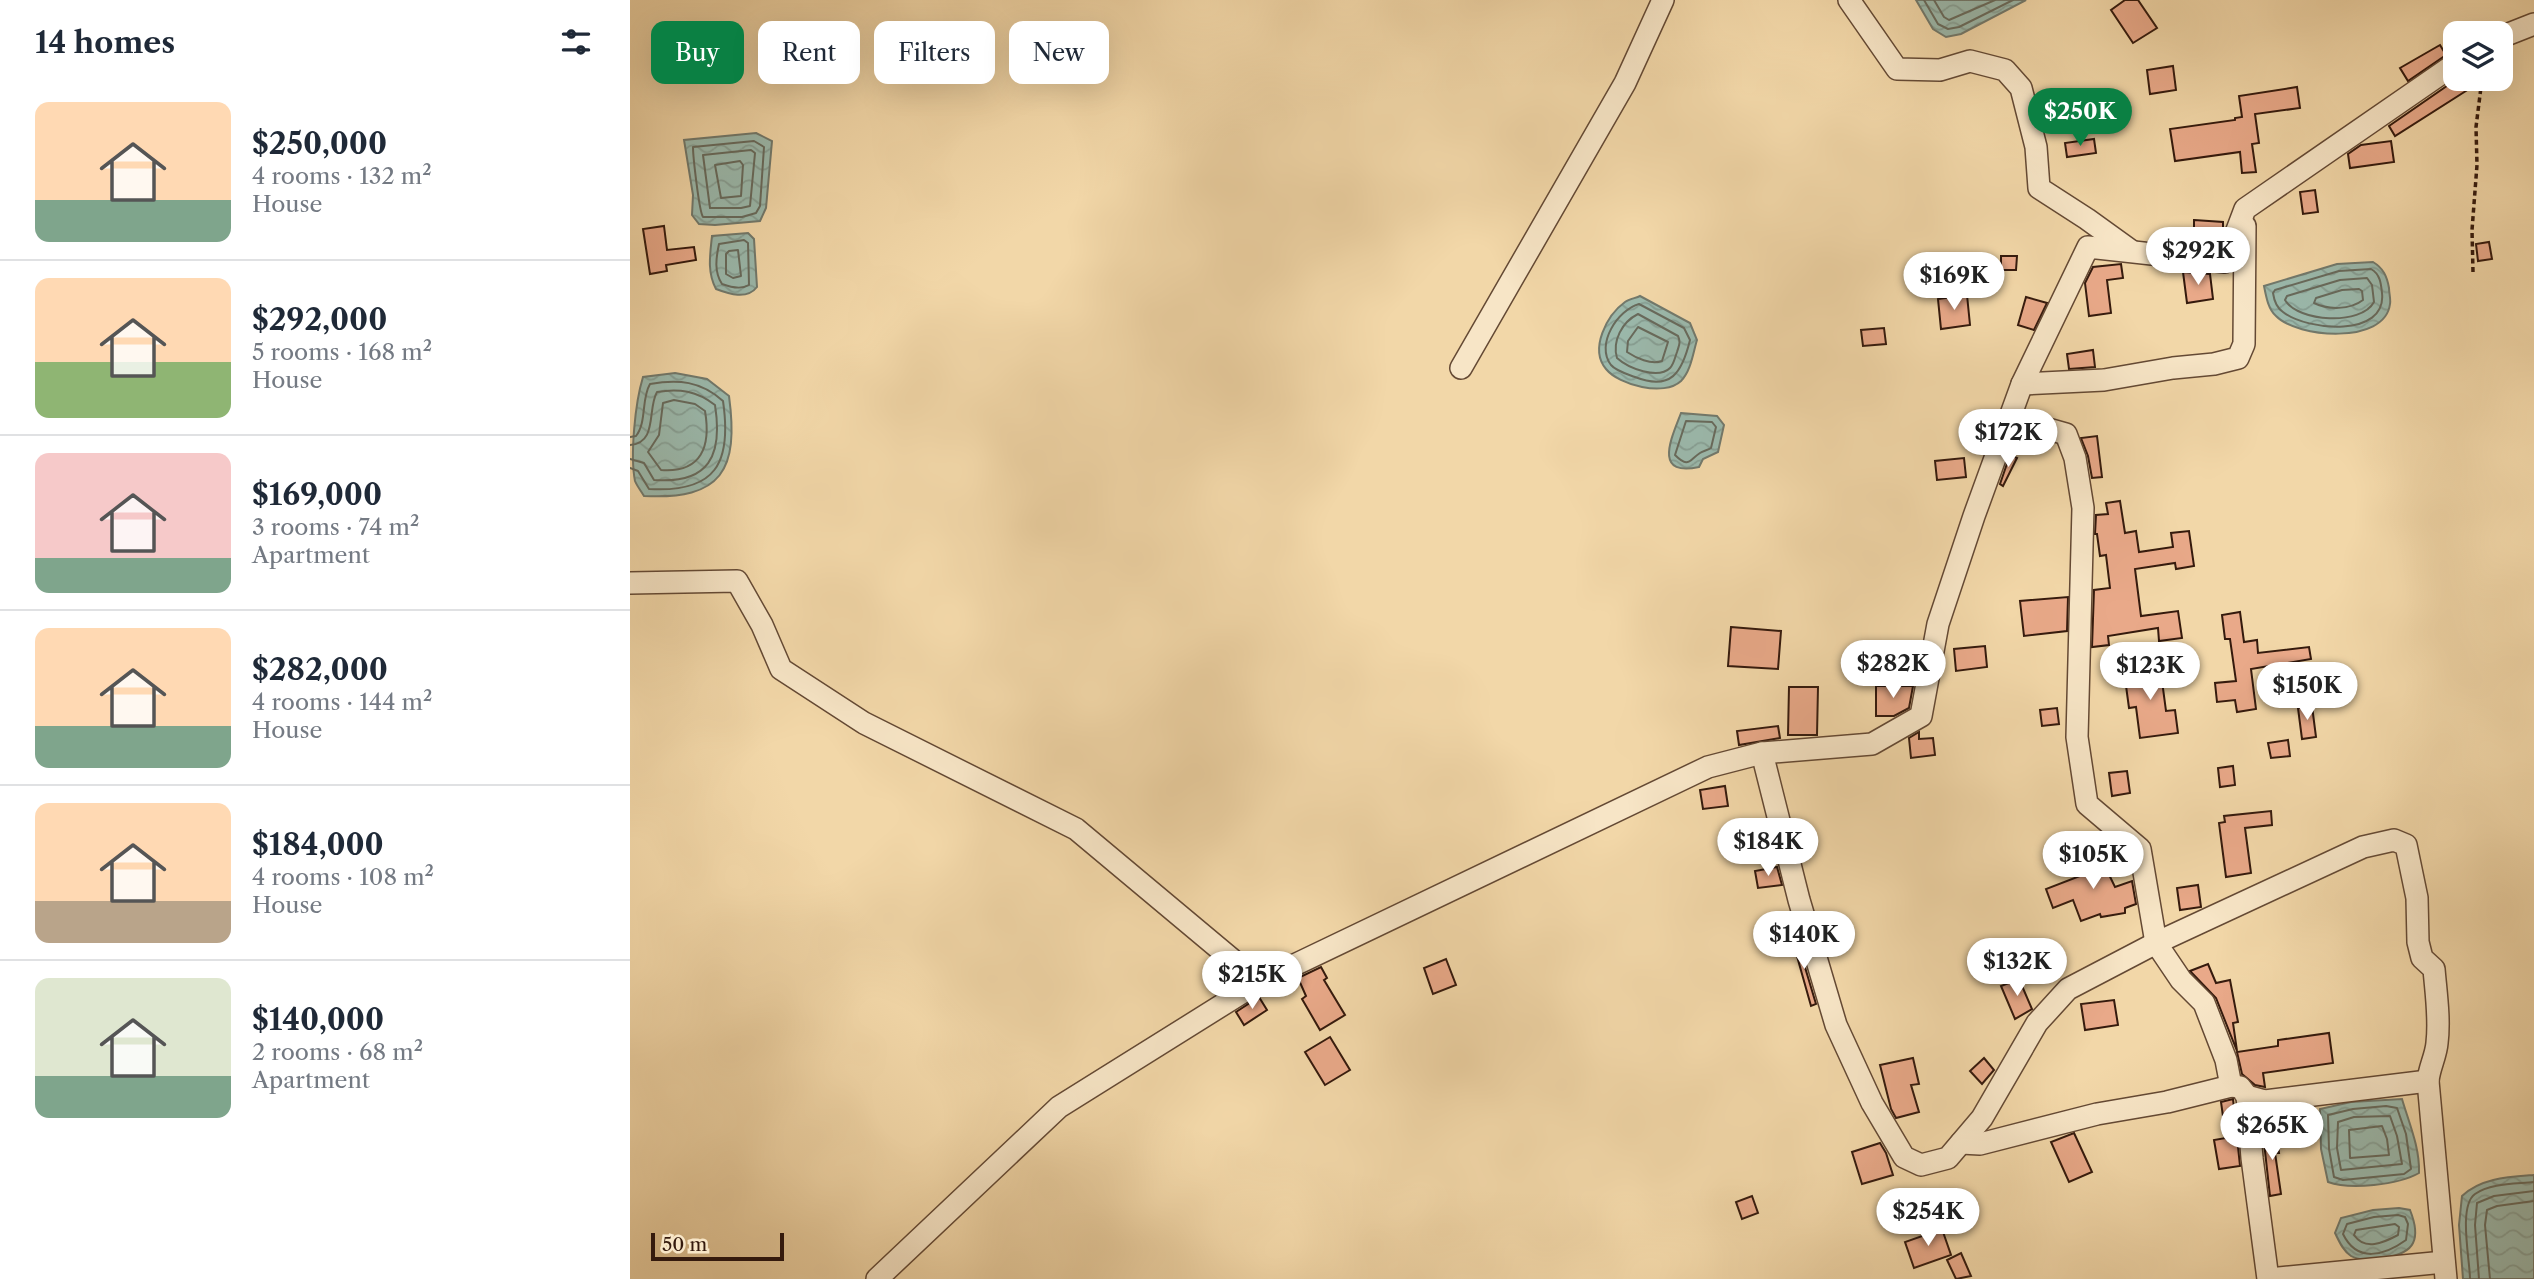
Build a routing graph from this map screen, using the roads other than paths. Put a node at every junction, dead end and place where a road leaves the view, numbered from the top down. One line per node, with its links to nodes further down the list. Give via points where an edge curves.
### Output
1 (1663, 0): 8 (street, via 1625,83)
2 (1849, 0): 7 (street, via 1897,69 1940,70 1970,61 2005,70 2021,88 2036,147 2039,188)
3 (2534, 24): 4 (street)
4 (2513, 32)
5 (2443, 72): 6 (street)
6 (2245, 209): 7 (street, via 2225,262); 9 (street, via 2244,344 2238,358 2104,380)
7 (2133, 252): 9 (street, via 2088,247)
8 (1461, 368)
9 (2022, 384): 10 (street)
10 (2009, 418): 12 (street, via 1938,624 1921,716 1872,744); 13 (street, via 2066,434 2075,458 2082,508 2077,737 2087,804 2140,849)
11 (630, 583): 14 (street, via 737,581 781,669 864,723 1076,829)
12 (1762, 753): 14 (street, via 1708,767); 17 (street, via 1836,1025 1872,1103 1904,1157 1921,1165 1948,1158)
13 (2156, 943): 15 (street, via 2362,847 2394,840 2406,845 2417,898 2418,942 2422,958 2434,969 2439,1026); 16 (street, via 2181,980 2204,1003); 17 (street, via 2068,989 2036,1023 1982,1118)
14 (1259, 982): 19 (street, via 1059,1107)
15 (2428, 1081): 16 (street, via 2265,1101); 18 (street)
16 (2239, 1091): 17 (street, via 2097,1114 1980,1144); 20 (street)
17 (1961, 1143)
18 (2445, 1270): 20 (street)
19 (877, 1279)
20 (2268, 1279)

